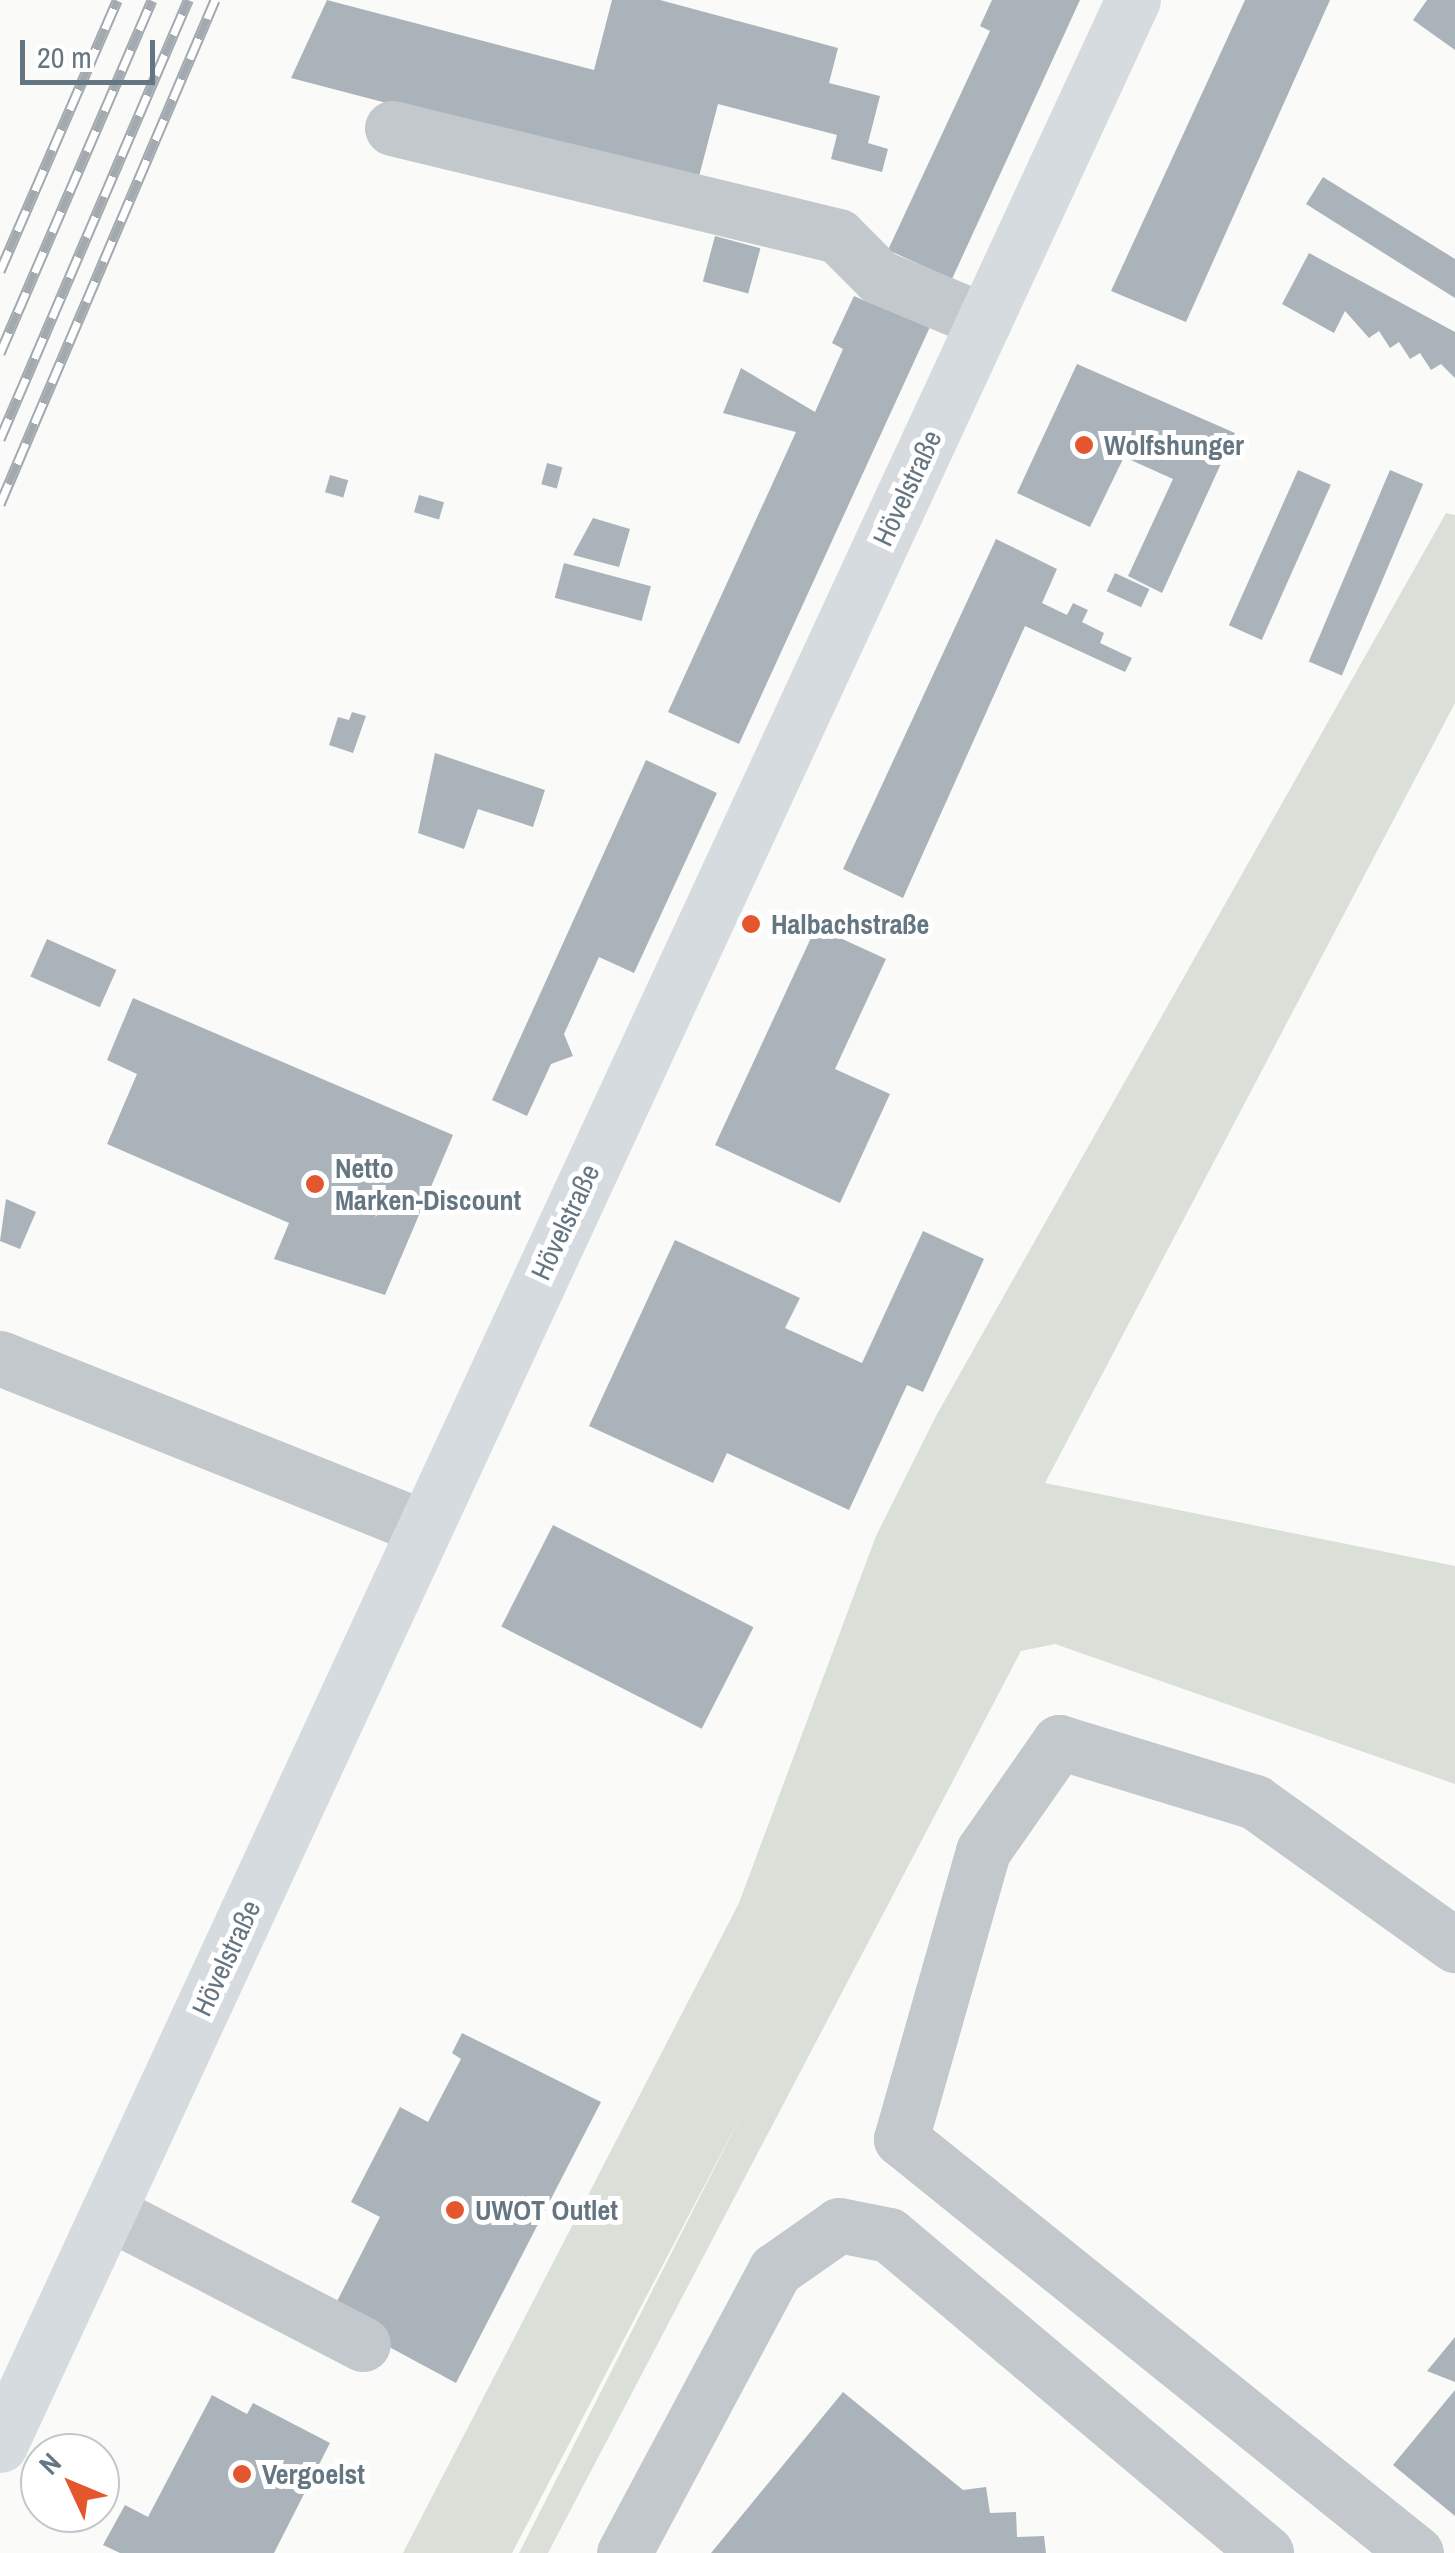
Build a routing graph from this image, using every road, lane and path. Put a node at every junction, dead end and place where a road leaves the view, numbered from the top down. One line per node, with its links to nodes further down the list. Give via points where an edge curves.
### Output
1 (1133, 0): 3 (main road, Hövelstraße)
2 (392, 128): 3 (lane, via 838,236 879,277)
3 (984, 320): 5 (main road, Hövelstraße)
4 (0, 1358): 5 (lane)
5 (423, 1528): 7 (main road, Hövelstraße)
6 (1455, 1944): 12 (lane, via 1255,1802 1059,1742 983,1851 902,2139)
7 (108, 2212): 8 (lane); 9 (main road, Hövelstraße)
8 (364, 2344)
9 (0, 2445)
10 (624, 2553): 11 (lane, via 775,2270 839,2225 890,2236)
11 (1266, 2553)
12 (1416, 2553)

